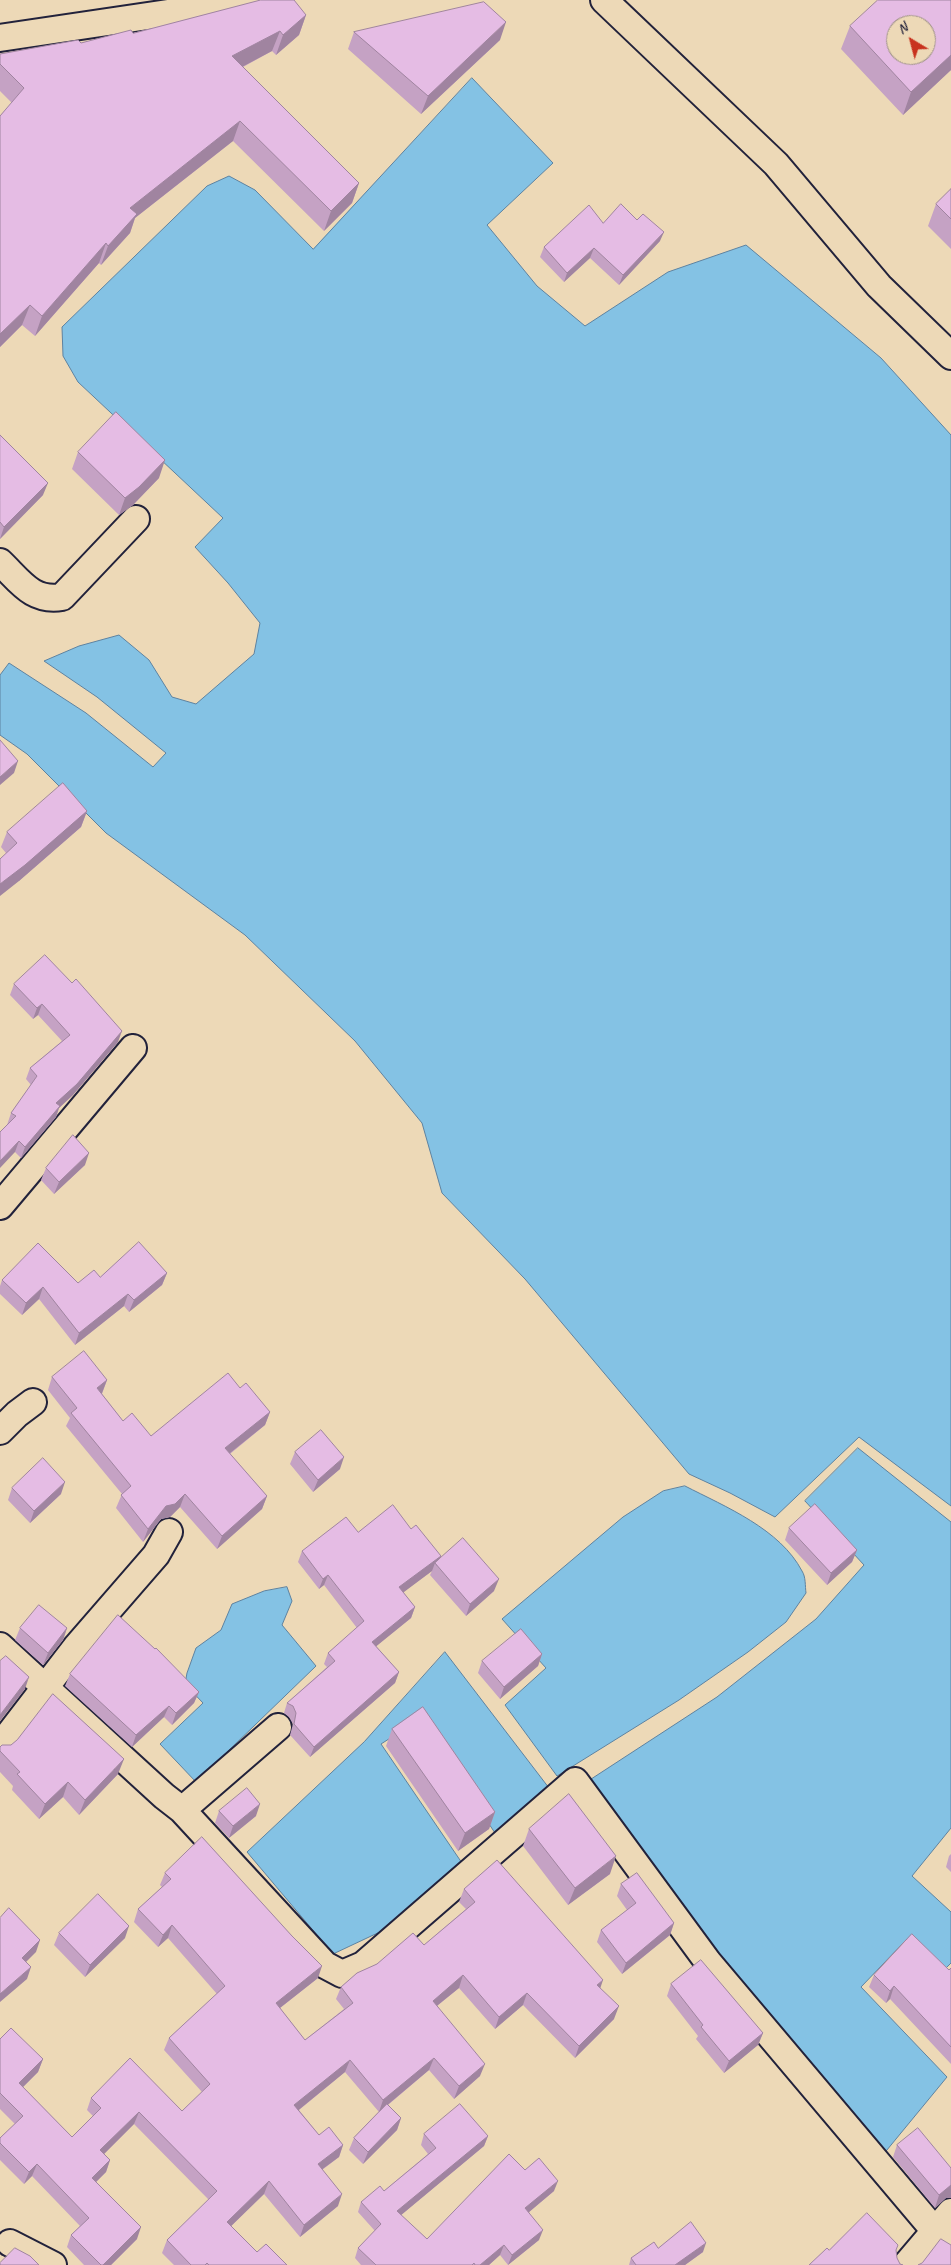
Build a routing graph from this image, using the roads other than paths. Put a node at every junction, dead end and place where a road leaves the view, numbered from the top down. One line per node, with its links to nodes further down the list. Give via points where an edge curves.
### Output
1 (256, 0): 3 (street)
2 (604, 0): 4 (street, via 776,164 879,286)
3 (0, 38)
4 (951, 356)
5 (136, 519): 6 (street, via 62,597 48,600 35,595)
6 (0, 562)
7 (133, 1048): 8 (street)
8 (0, 1206)
9 (33, 1402): 10 (street)
10 (0, 1431)
11 (169, 1532): 13 (street, via 156,1555)
12 (0, 1646): 13 (street)
13 (46, 1687): 15 (street); 16 (street)
14 (278, 1727): 16 (street)
15 (0, 1746)
16 (182, 1810): 17 (street, via 325,1965 342,1974 362,1965 575,1781 708,1962)
17 (946, 2229): 20 (street)
18 (10, 2243): 19 (street)
19 (52, 2265)
20 (906, 2265)

